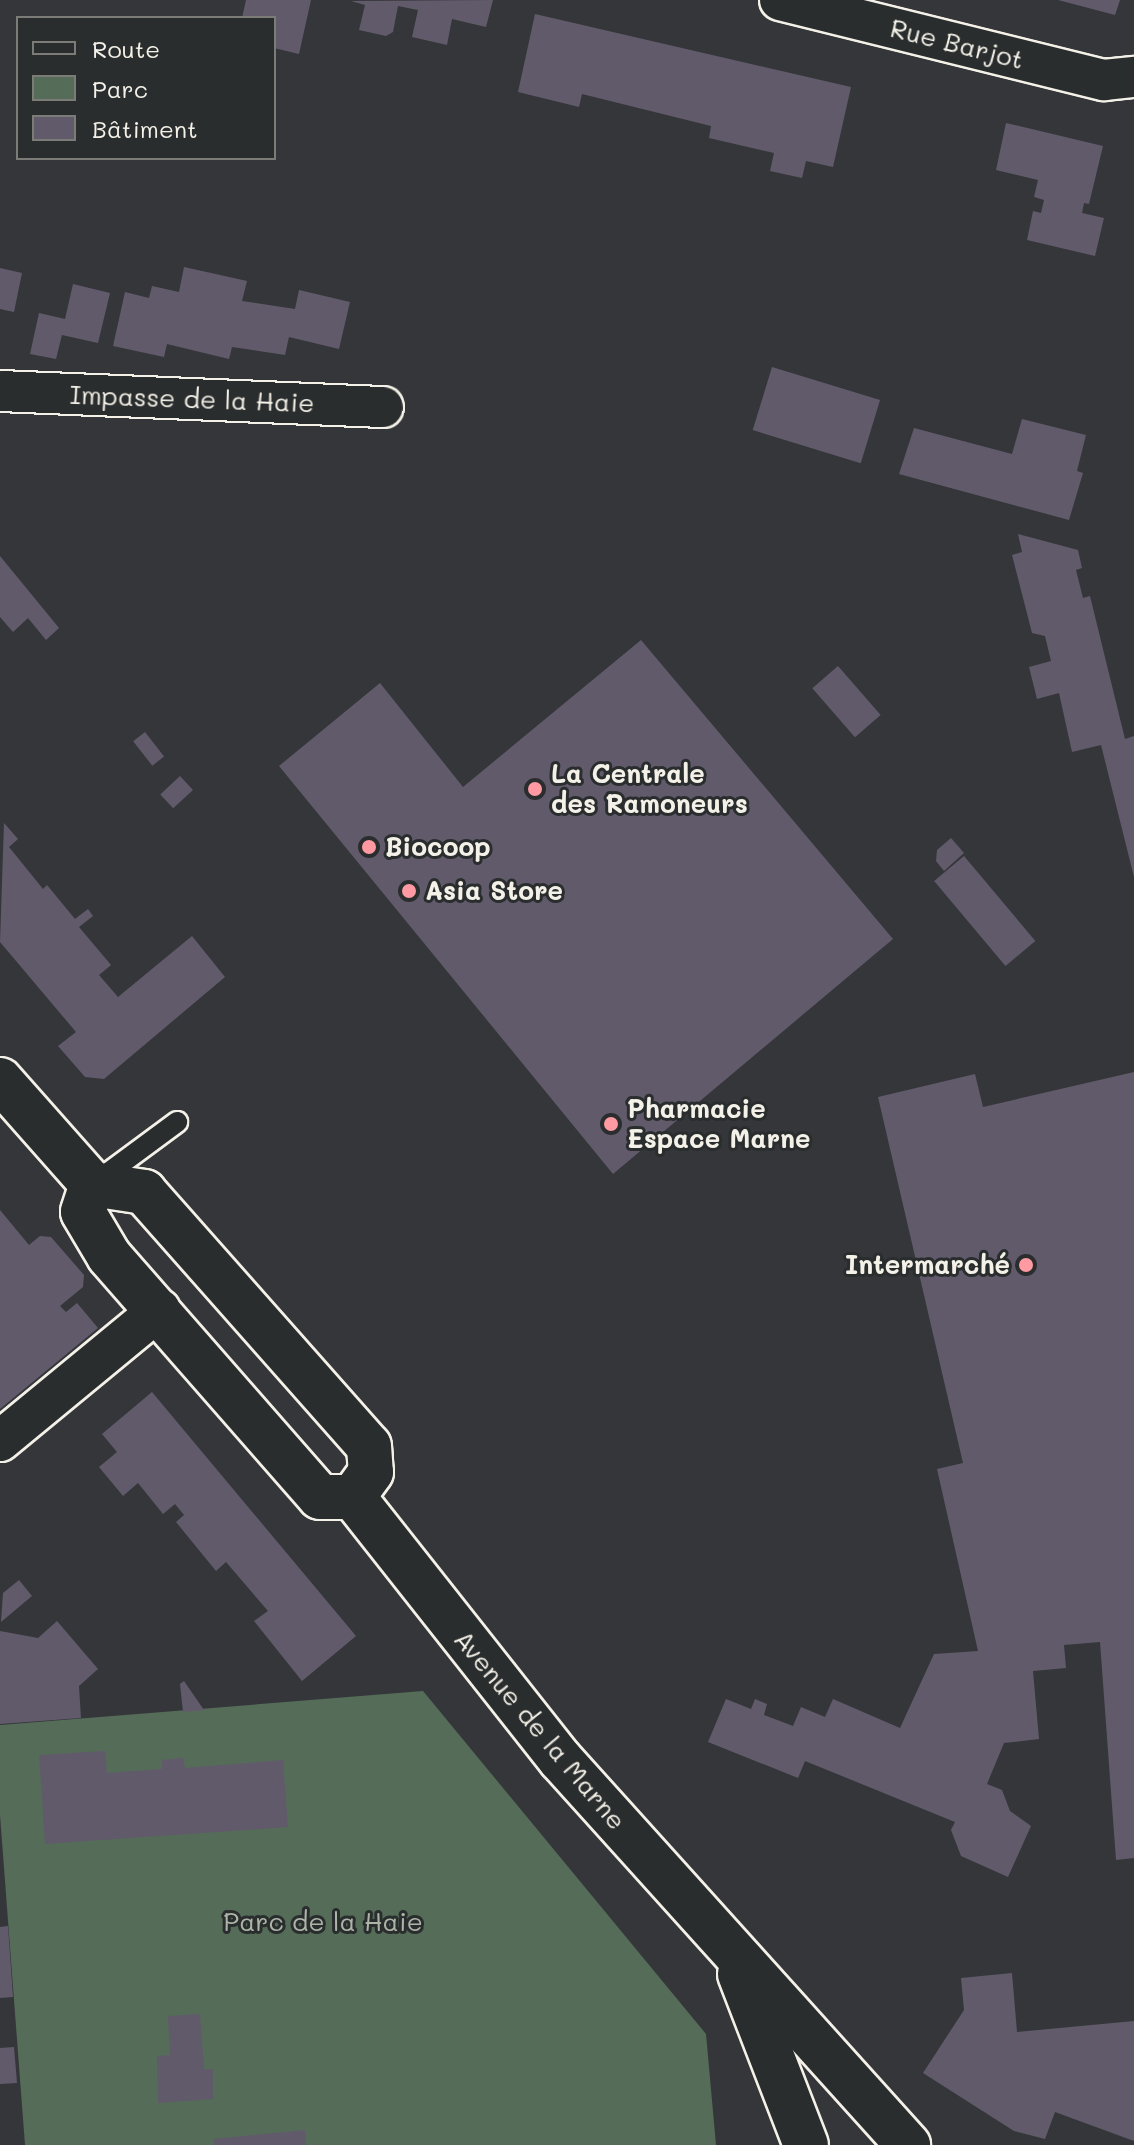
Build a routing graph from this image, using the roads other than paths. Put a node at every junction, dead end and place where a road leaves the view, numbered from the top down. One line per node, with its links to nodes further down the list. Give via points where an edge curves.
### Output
1 (780, 0): 2 (street, Rue Barjot, via 1104,80)
2 (1134, 77)
3 (0, 391): 4 (street, Impasse de la Haie)
4 (383, 407)
5 (0, 1080): 7 (main road)
6 (177, 1122): 7 (lane)
7 (92, 1184): 8 (main road, via 83,1212 109,1256); 10 (main road, via 144,1192 369,1446 371,1472)
8 (160, 1309): 9 (street); 10 (main road, via 320,1497)
9 (0, 1441)
10 (353, 1497): 11 (main road, Avenue de la Marne, via 560,1759)
11 (734, 1957): 12 (main road); 13 (main road, Avenue de la Marne)
12 (805, 2144)
13 (908, 2145)

